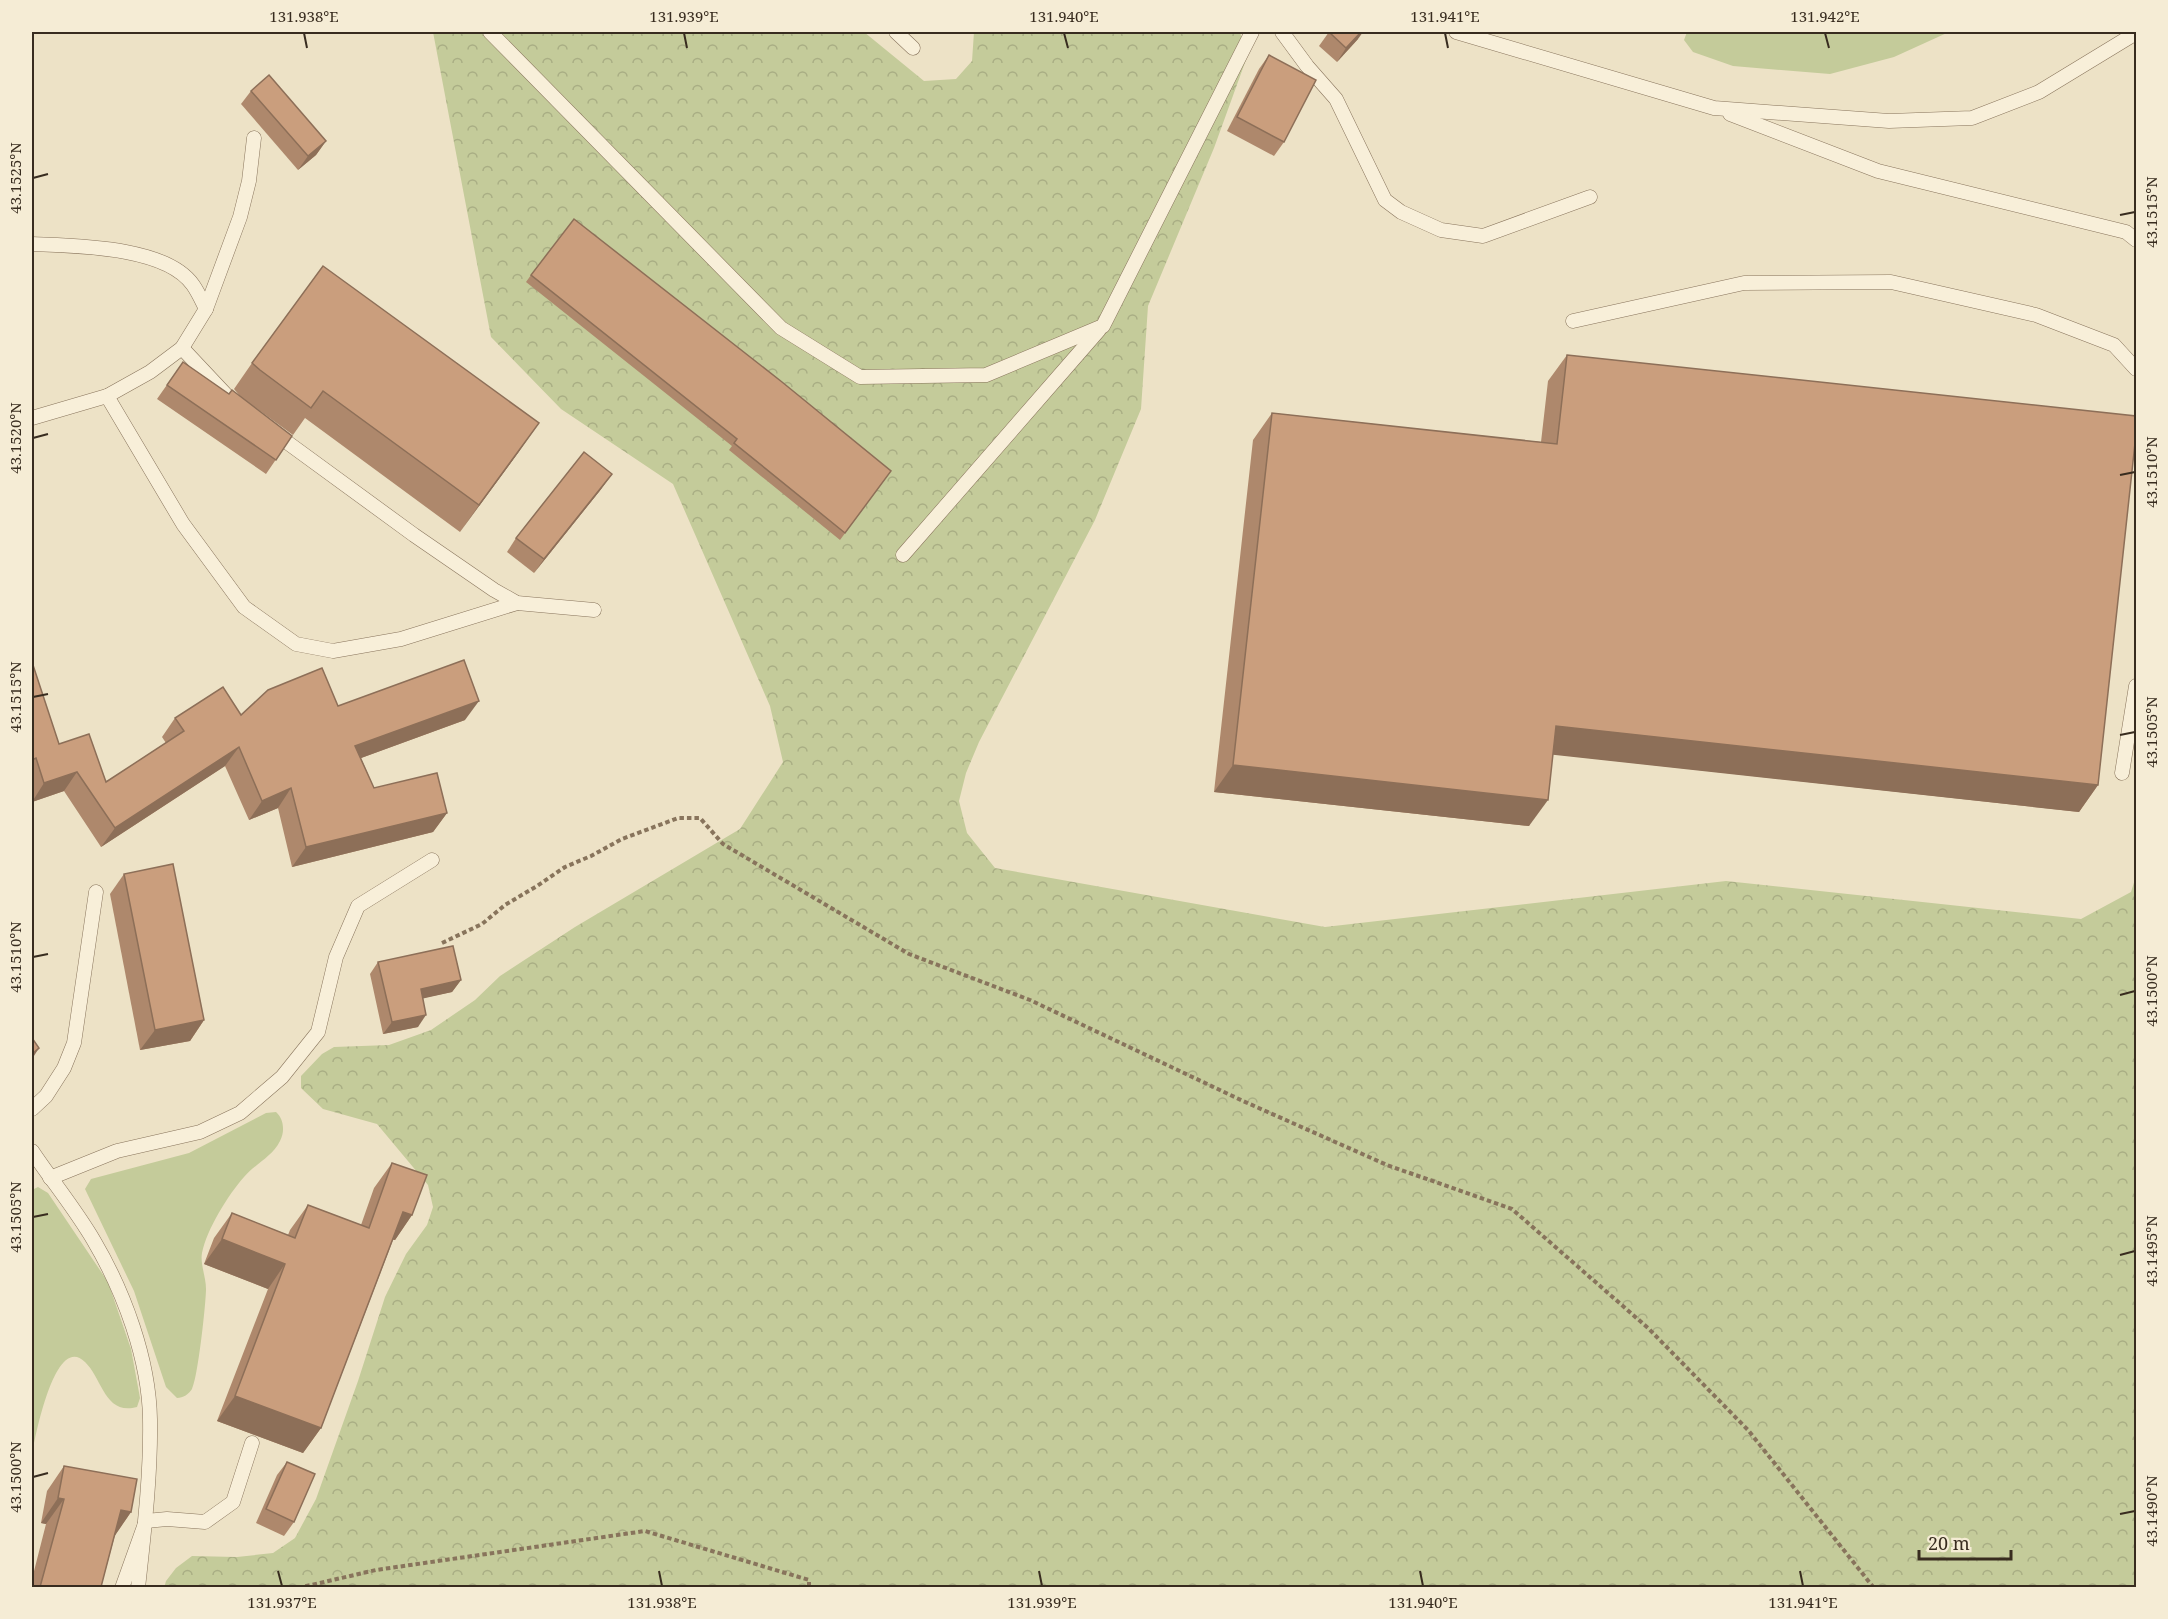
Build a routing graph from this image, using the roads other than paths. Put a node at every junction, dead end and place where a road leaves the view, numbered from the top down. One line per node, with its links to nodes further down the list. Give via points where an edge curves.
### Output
1 (490, 32): 15 (lane, via 781,328 860,377 986,375)
2 (896, 32): 7 (lane)
3 (1252, 32): 15 (lane)
4 (1282, 32): 10 (lane, via 1336,99 1385,200 1416,220 1441,230 1483,236)
5 (1456, 32): 8 (lane)
6 (2136, 33): 8 (lane, via 2039,92 1971,118 1889,121)
7 (913, 48)
8 (1714, 108): 11 (lane, via 1878,171)
9 (254, 138): 13 (lane, via 240,217)
10 (1590, 196)
11 (2133, 235)
12 (32, 244): 13 (lane, via 107,248 165,262 192,283)
13 (206, 309): 16 (lane)
14 (1573, 321): 17 (lane, via 1744,283 1891,282 2036,315 2114,345)
15 (1103, 326): 22 (lane)
16 (182, 348): 18 (lane); 19 (lane)
17 (2136, 369)
18 (107, 396): 20 (lane); 23 (lane, via 183,524 244,607 296,644 333,651 401,639)
19 (235, 404)
20 (32, 418)
21 (263, 425): 23 (lane, via 414,535)
22 (903, 555)
23 (517, 603): 24 (lane)
24 (594, 610)
25 (2136, 686): 26 (lane)
26 (2122, 772)
27 (432, 860): 31 (lane, via 358,906 336,957 318,1032 282,1077 240,1113 200,1132 117,1151)
28 (96, 892): 29 (lane, via 74,1043 64,1068 46,1096)
29 (32, 1109)
30 (32, 1151): 31 (lane)
31 (50, 1178): 33 (lane, via 94,1239 123,1297 144,1368 150,1417)
32 (252, 1443): 33 (lane, via 233,1502 205,1522)
33 (146, 1521): 34 (lane); 35 (lane)
34 (122, 1587)
35 (138, 1587)

